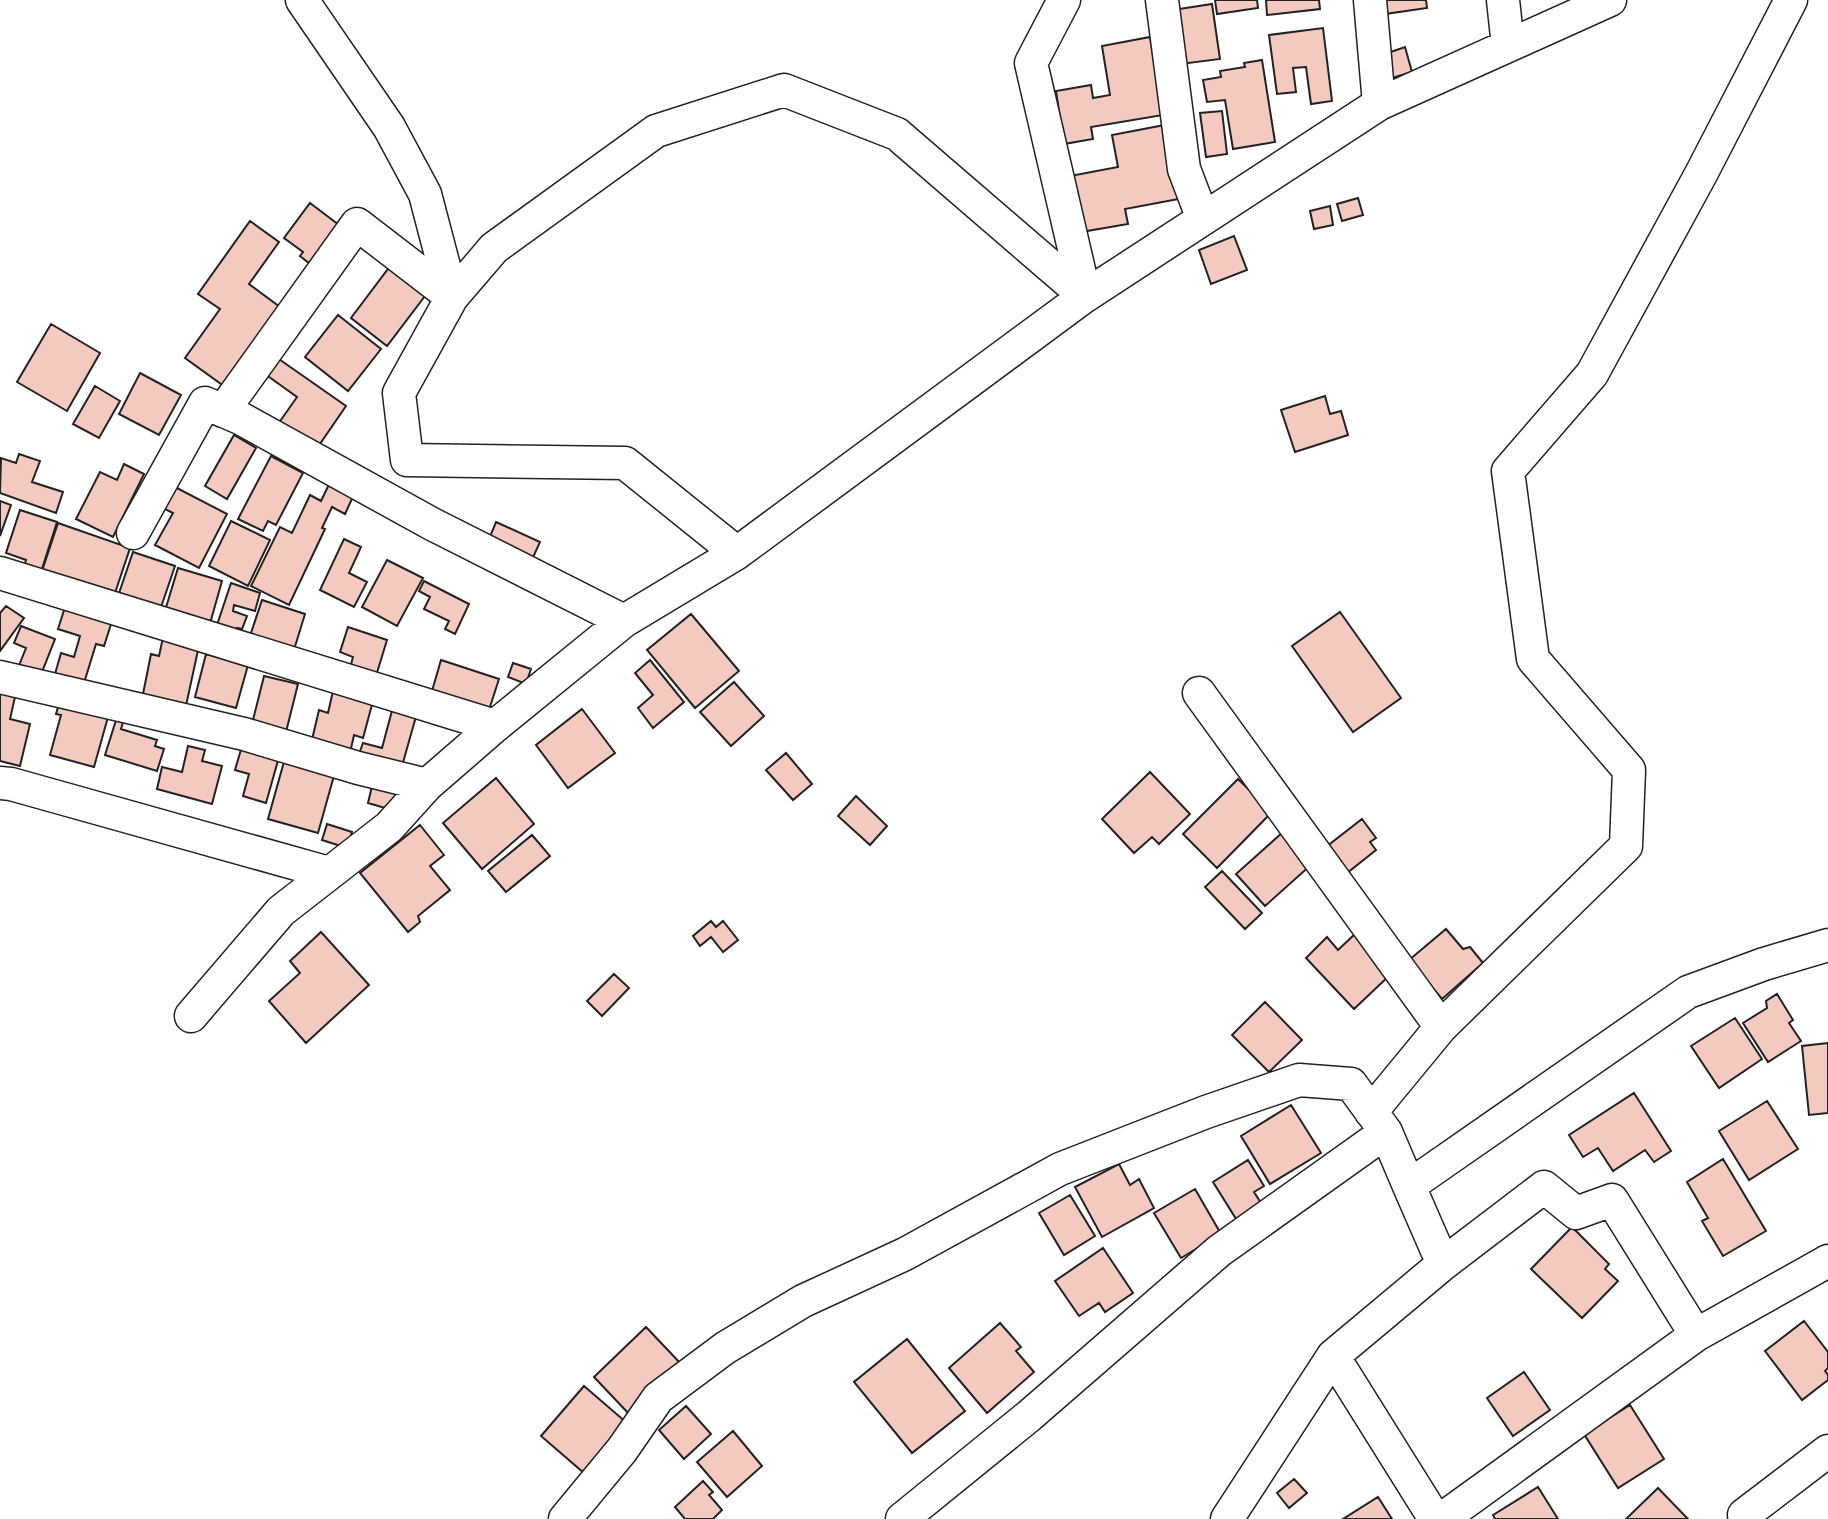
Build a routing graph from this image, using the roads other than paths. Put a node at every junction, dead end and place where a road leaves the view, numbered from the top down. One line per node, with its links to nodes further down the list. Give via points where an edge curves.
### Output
1 (302, 0): 12 (street, via 389,127 425,194)
2 (1064, 0): 11 (street, via 1031,63)
3 (1162, 0): 10 (street, via 1184,169)
4 (1370, 0): 9 (street)
5 (1503, 0): 8 (street)
6 (1610, 0): 8 (street)
7 (1791, 0): 26 (street, via 1592,374 1508,471 1533,659 1629,770 1626,846)
8 (1508, 46): 9 (street)
9 (1379, 104): 10 (street)
10 (1203, 219): 11 (street)
11 (1085, 296): 12 (street, via 897,134 784,90 656,131 494,248); 15 (street)
12 (452, 297): 13 (street, via 357,224); 15 (street, via 399,393 407,460 625,463)
13 (223, 411): 14 (street, via 205,403); 17 (street)
14 (133, 533)
15 (737, 553): 17 (street)
16 (0, 573): 20 (street)
17 (624, 621): 20 (street)
18 (0, 677): 22 (street, via 244,734)
19 (1199, 693): 26 (street)
20 (495, 726): 22 (street)
21 (0, 783): 23 (street)
22 (427, 785): 23 (street, via 389,827)
23 (329, 873): 25 (street, via 281,911)
24 (1828, 945): 28 (street, via 1688,992)
25 (191, 1016)
26 (1441, 1027): 27 (street)
27 (1379, 1122): 28 (street); 34 (street, via 1351,1084 1299,1080 1060,1169 905,1254 803,1301 725,1348 658,1398); 35 (street)
28 (1409, 1186): 30 (street)
29 (1828, 1261): 31 (street)
30 (1443, 1264): 31 (street, via 1544,1187 1576,1213 1612,1200); 32 (street)
31 (1696, 1335): 38 (street)
32 (1333, 1356): 36 (street); 37 (street)
33 (1828, 1451): 39 (street, via 1744,1515)
34 (565, 1519)
35 (902, 1519)
36 (1227, 1519)
37 (1435, 1519)
38 (1442, 1519)
39 (1747, 1519)

